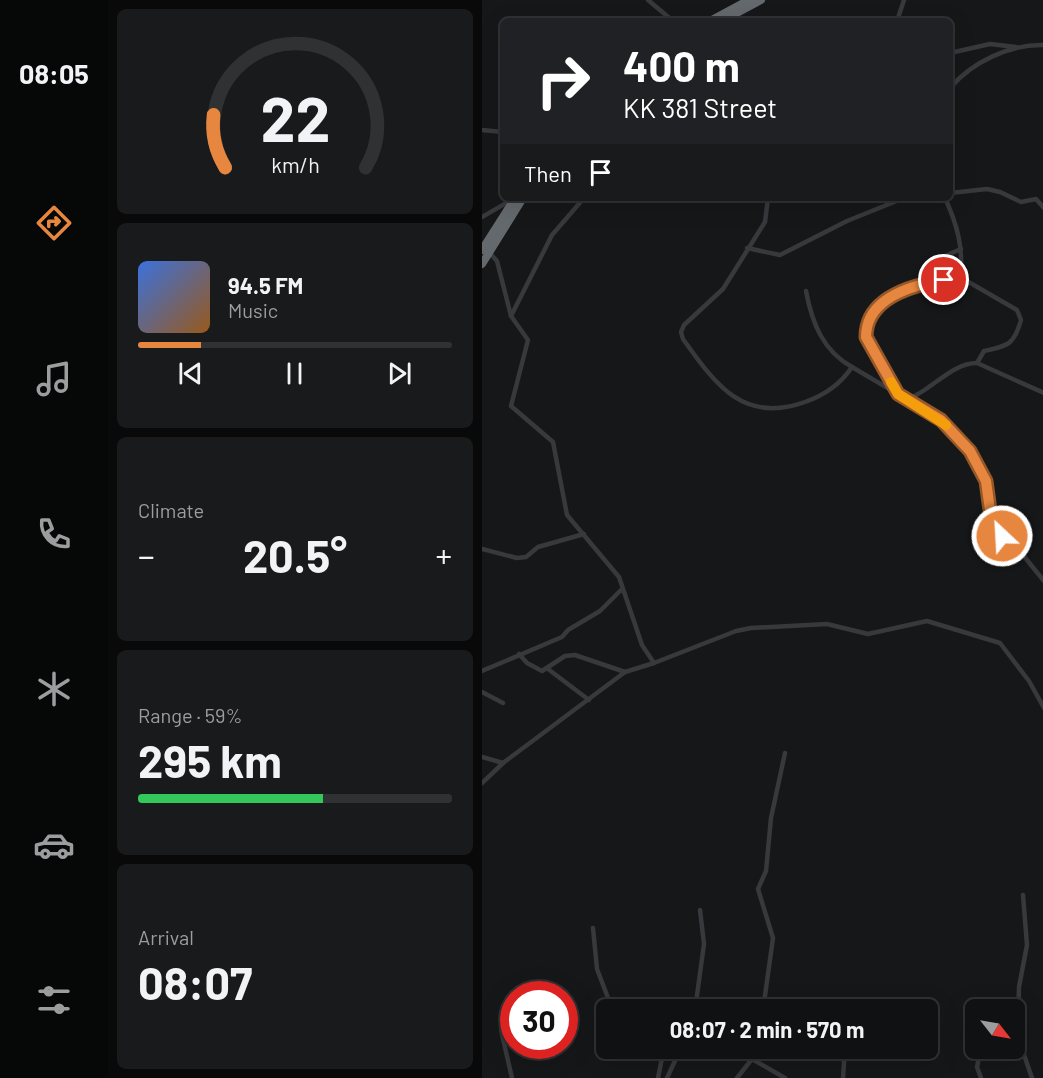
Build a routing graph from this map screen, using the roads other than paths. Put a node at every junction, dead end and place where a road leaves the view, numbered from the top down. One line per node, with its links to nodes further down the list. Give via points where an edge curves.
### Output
1 (648, 0): 5 (street)
2 (749, 0): 6 (highway)
3 (761, 0): 7 (highway)
4 (904, 0): 8 (street)
5 (669, 18)
6 (716, 18)
7 (728, 18)
8 (898, 18)
9 (1043, 45): 10 (street)
10 (1018, 48): 11 (street, via 990,44); 12 (street, via 986,60)
11 (953, 52)
12 (953, 86)
13 (482, 130): 14 (street)
14 (500, 132)
15 (953, 193): 23 (street, via 994,190 1021,202 1036,199)
16 (509, 201): 24 (street)
17 (512, 201): 27 (highway)
18 (520, 201): 27 (highway)
19 (581, 201): 32 (street, via 552,235)
20 (768, 201): 25 (street, via 765,222)
21 (896, 201): 25 (street, via 847,220 780,255)
22 (946, 201): 26 (street)
23 (1043, 208)
24 (482, 218)
25 (747, 248): 34 (street, via 721,292 681,332 723,390 756,407 787,408 838,385)
26 (961, 249): 29 (street); 30 (street, via 929,263)
27 (485, 250): 28 (highway); 32 (street, via 497,261)
28 (482, 264)
29 (960, 277): 30 (street); 33 (street, via 1021,314 1013,340 1004,348 983,351)
30 (929, 282): 36 (street, via 888,297 866,332)
31 (806, 291): 34 (street, via 827,348)
32 (511, 316): 38 (street, via 528,340 510,406 553,442 565,511)
33 (977, 363): 35 (street); 37 (street, via 959,368)
34 (852, 367): 36 (street)
35 (1043, 393)
36 (898, 394): 37 (street)
37 (908, 399): 40 (street, via 941,420 970,451 986,481 990,510 1002,536)
38 (584, 534): 39 (street, via 538,547 526,557); 41 (street, via 619,578)
39 (482, 549)
40 (1043, 581)
41 (622, 589): 42 (street, via 562,637); 43 (street, via 642,645)
42 (519, 654): 44 (street, via 542,671); 45 (street)
43 (654, 663): 46 (street); 50 (street, via 751,628 827,624 868,634 927,621 1000,643 1029,681)
44 (548, 669): 46 (street, via 565,656 575,655); 48 (street)
45 (482, 671)
46 (625, 672): 48 (street)
47 (482, 692): 49 (street)
48 (589, 700): 53 (street)
49 (503, 703)
50 (1043, 708)
51 (785, 753): 60 (street, via 771,818 766,871 758,889 773,938)
52 (482, 757): 53 (street)
53 (503, 763): 54 (street)
54 (482, 783)
55 (1023, 896): 74 (street, via 1027,945 1019,987 1018,1023)
56 (700, 910): 59 (street, via 704,944)
57 (593, 928): 58 (street, via 597,969)
58 (608, 999)
59 (696, 999)
60 (765, 999)
61 (508, 1059): 67 (street)
62 (662, 1059): 68 (street)
63 (676, 1059): 69 (street)
64 (752, 1059): 70 (street); 71 (street)
65 (844, 1059): 72 (street)
66 (979, 1059): 73 (street)
67 (512, 1078)
68 (658, 1078)
69 (666, 1078)
70 (737, 1078)
71 (785, 1078)
72 (843, 1078)
73 (981, 1078)
74 (1032, 1078)

